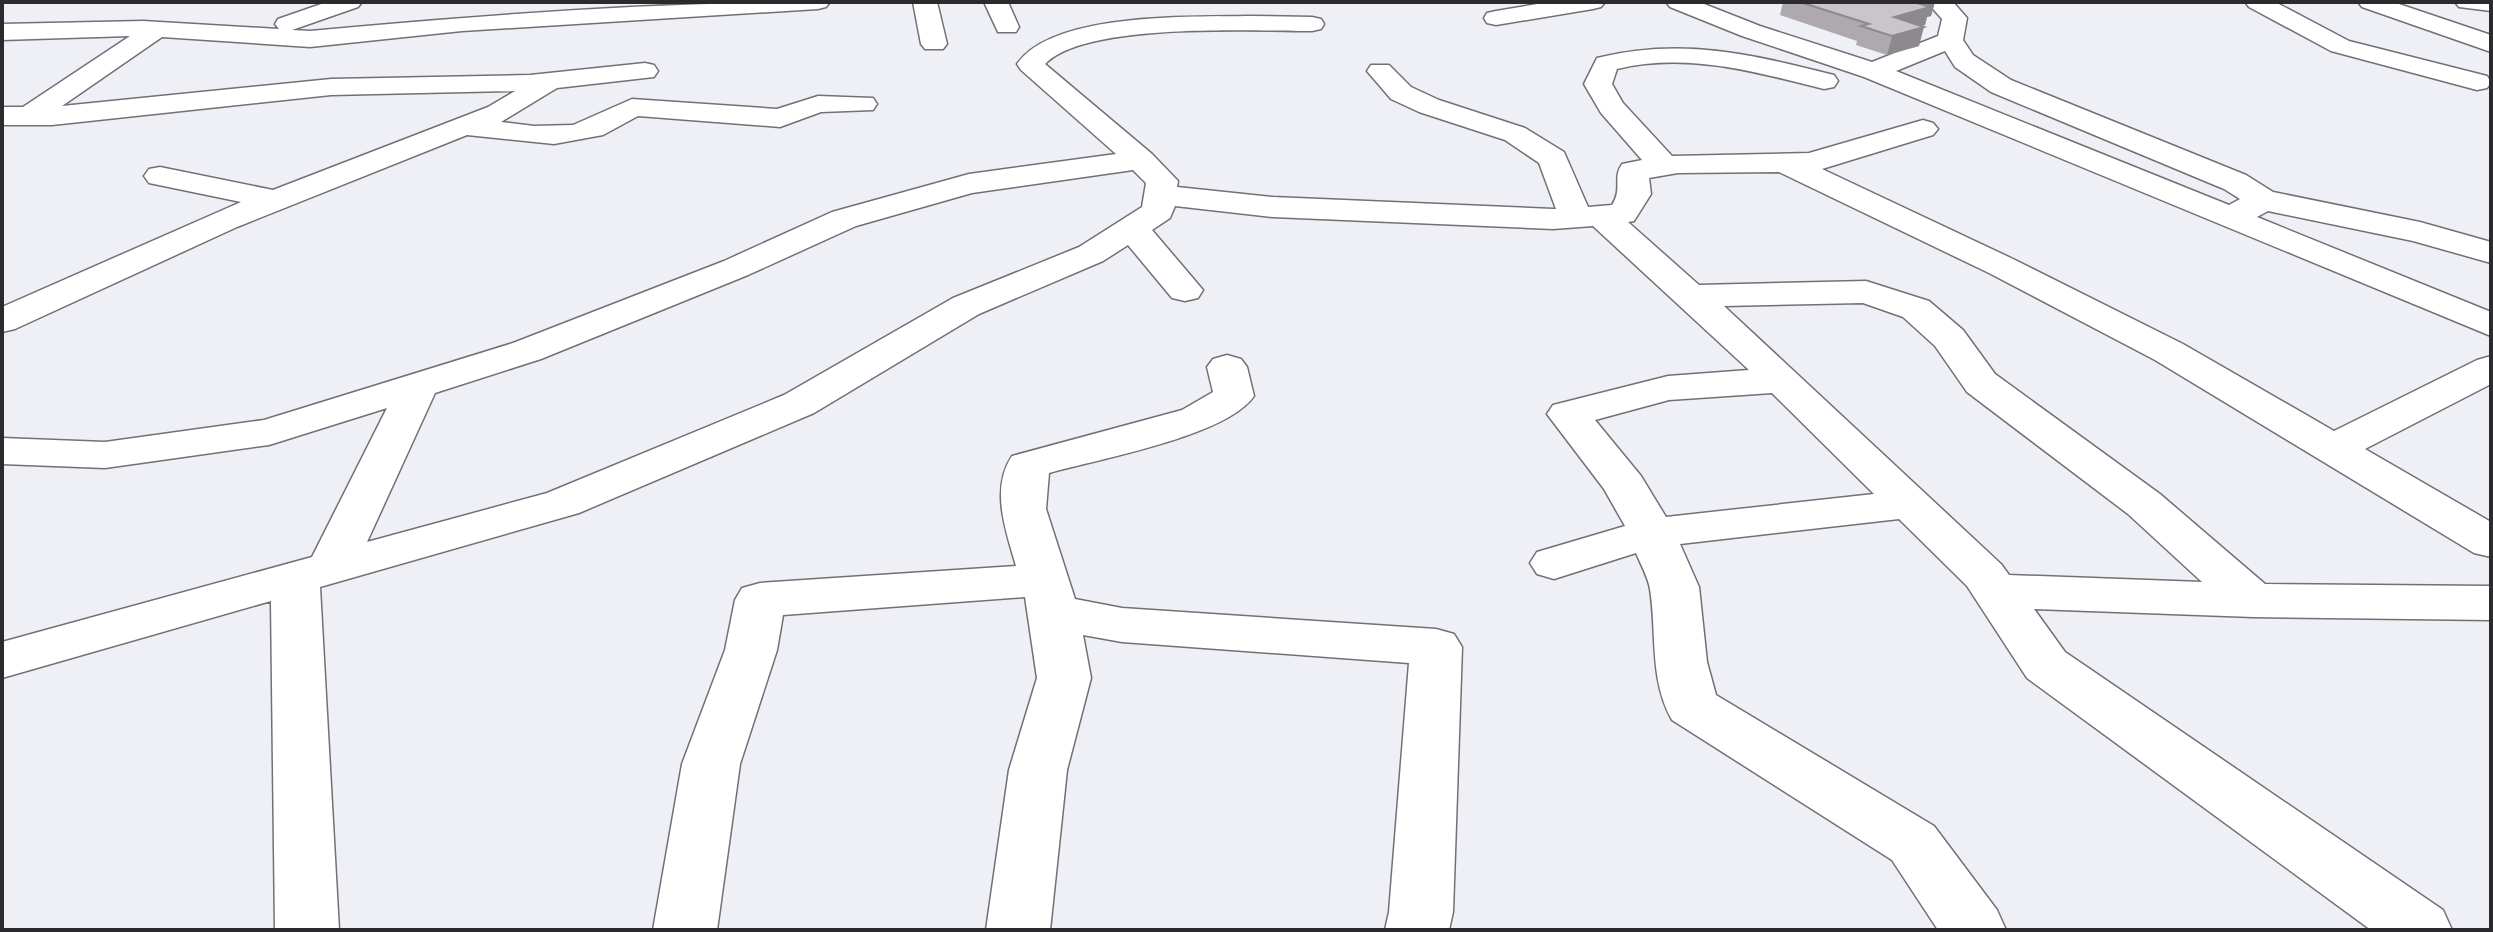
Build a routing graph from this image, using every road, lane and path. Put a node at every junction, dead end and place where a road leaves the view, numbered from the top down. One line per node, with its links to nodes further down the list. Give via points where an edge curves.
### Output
1 (350, 2): 22 (street)
2 (818, 2): 15 (street)
3 (925, 2): 25 (street)
4 (996, 2): 18 (street)
5 (1593, 2): 16 (street)
6 (1678, 2): 29 (street)
7 (1939, 2): 24 (street, via 1955,18)
8 (2241, 2): 9 (street)
9 (2257, 2): 10 (street); 31 (street, via 2340,46)
10 (2275, 2)
11 (2370, 2): 26 (street)
12 (2467, 2): 13 (street)
13 (2491, 4)
14 (185, 8): 19 (street)
15 (609, 12): 22 (street, via 310,39); 23 (street)
16 (1496, 18)
17 (1312, 24): 41 (street, via 1099,31 1034,57 1030,64)
18 (1007, 27)
19 (121, 28): 20 (street); 21 (street)
20 (157, 29): 22 (street); 34 (street)
21 (2, 32)
22 (251, 36)
23 (584, 40)
24 (1950, 40): 29 (street); 43 (street, via 1964,61 2001,86 2235,182)
25 (934, 44)
26 (2491, 44)
27 (645, 71): 30 (street)
28 (1380, 71): 45 (street, via 1401,93 1515,134 1553,158)
29 (1873, 71): 32 (street)
30 (549, 74): 34 (street, via 331,87); 35 (street, via 498,113)
31 (2477, 82)
32 (1914, 89): 38 (street, via 1836,84 1677,54 1606,64 1598,84 1611,107); 46 (street)
33 (863, 104): 35 (street, via 818,104 780,118 632,107 611,124 573,137)
34 (16, 116)
35 (465, 127): 42 (street)
36 (1923, 129): 37 (street, via 1811,162)
37 (1785, 163): 38 (street); 57 (street, via 2169,352)
38 (1664, 166): 45 (street, via 1633,171 1635,194 1622,214)
39 (1325, 174): 44 (street)
40 (160, 176): 42 (street)
41 (1150, 178): 44 (street, via 1273,207); 47 (street, via 1158,211); 56 (street, via 969,184 844,219 527,351)
42 (276, 200): 51 (street)
43 (2263, 200): 46 (street); 48 (street, via 2420,232)
44 (1350, 210): 45 (street)
45 (1588, 216): 50 (street)
46 (2232, 217): 52 (street)
47 (1133, 229): 49 (street); 63 (street, via 1091,254 966,306 799,404 563,503)
48 (2491, 253)
49 (1185, 290)
50 (1690, 296): 55 (street); 66 (street, via 1866,292 1916,309 1949,338 1981,383 2144,504)
51 (2, 321)
52 (2491, 325)
53 (1227, 367): 65 (street, via 1234,396 1197,419 1028,465 1023,509)
54 (2491, 368): 57 (street)
55 (1781, 380): 59 (street); 60 (street, via 1668,388 1568,414 1625,486)
56 (418, 386): 58 (street, via 269,432 105,455); 63 (street)
57 (2333, 448): 61 (street)
58 (2, 451)
59 (1910, 504): 60 (street); 64 (street, via 1984,575)
60 (1652, 533): 62 (street); 73 (street, via 1674,587 1691,706 1913,843)
61 (2491, 542)
62 (1554, 563)
63 (314, 572): 68 (street); 69 (street)
64 (1993, 591): 66 (street); 74 (street, via 2046,665)
65 (1049, 596): 70 (street, via 760,600 751,650 711,764); 71 (street, via 1064,678 1038,770); 72 (street, via 1122,625 1436,647)
66 (2253, 600): 67 (street)
67 (2491, 603)
68 (2, 660)
69 (307, 930)
70 (685, 930)
71 (1018, 930)
72 (1417, 930)
73 (1974, 930)
74 (2420, 930)

